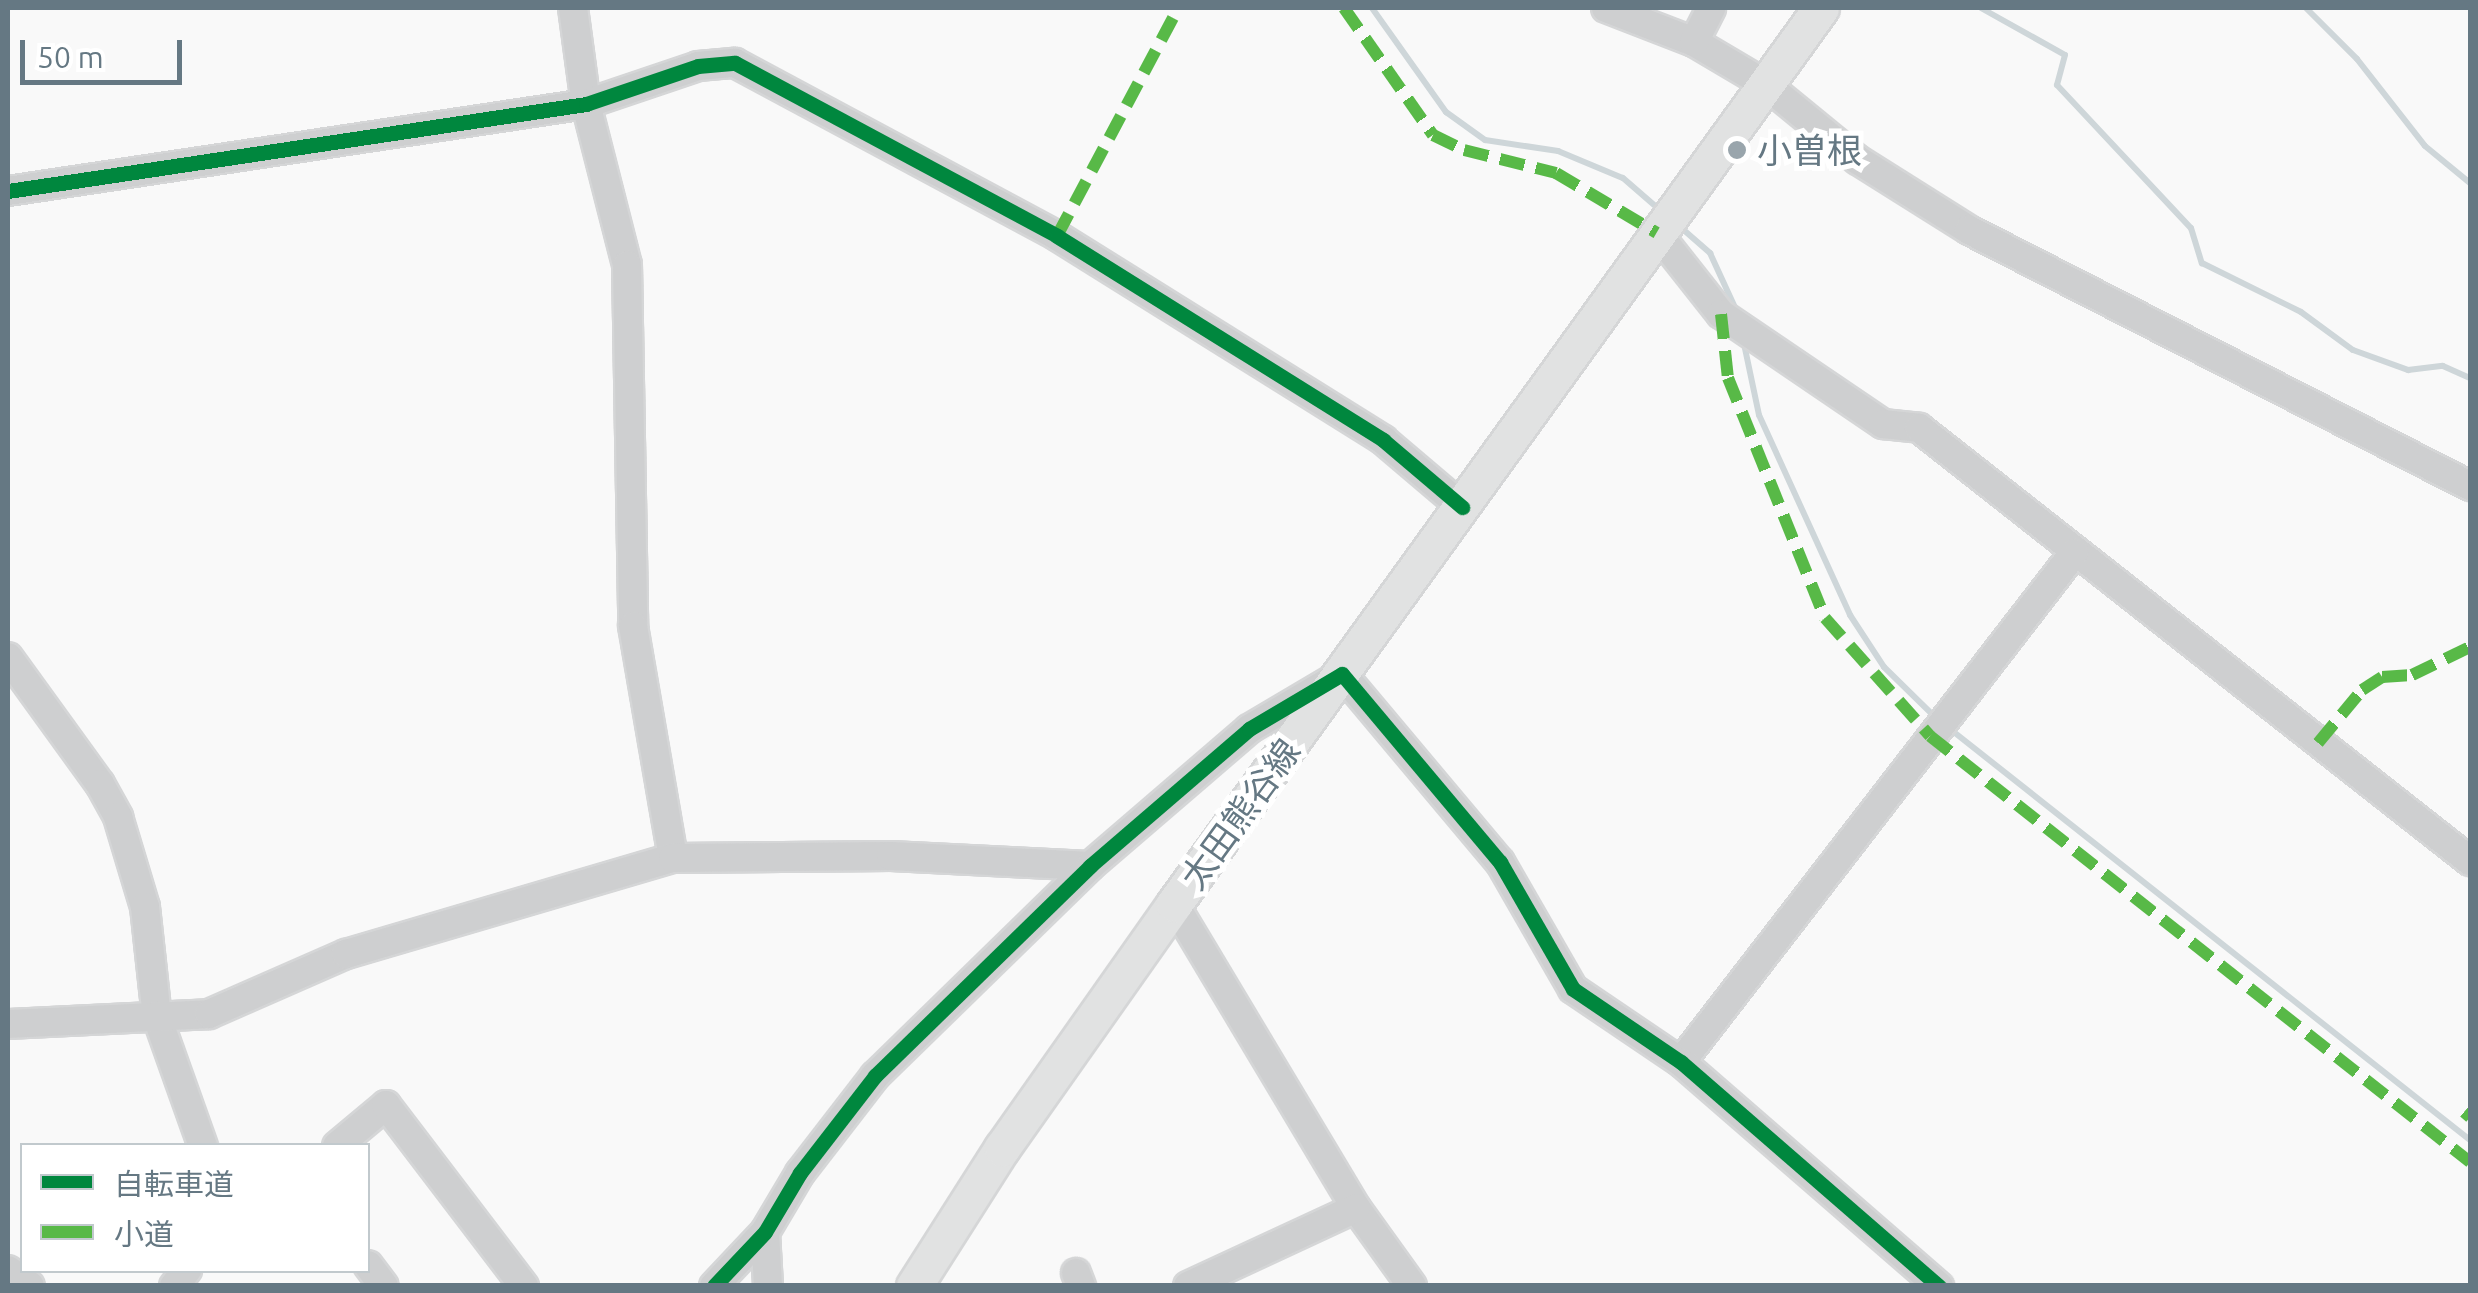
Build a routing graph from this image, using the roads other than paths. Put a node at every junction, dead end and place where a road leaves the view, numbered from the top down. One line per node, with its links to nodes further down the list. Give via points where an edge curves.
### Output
1 (573, 8): 7 (street)
2 (1606, 8): 5 (street)
3 (1711, 8): 5 (street)
4 (1821, 8): 6 (main road, 太田熊谷線)
5 (1694, 42): 6 (street)
6 (1765, 84): 9 (main road, 太田熊谷線); 10 (street, via 1858,160 1969,230)
7 (586, 104): 8 (street); 11 (street, via 698,66 735,63 1057,236 1383,440); 15 (street, via 627,265 633,626)
8 (8, 191)
9 (1665, 222): 11 (main road, 太田熊谷線); 12 (street, via 1721,314 1883,424 1919,428)
10 (2470, 486)
11 (1462, 508): 14 (main road, 太田熊谷線)
12 (2074, 553): 16 (street); 21 (street)
13 (8, 657): 19 (street, via 118,817 145,907)
14 (1342, 674): 17 (street, via 1250,729); 18 (main road, 太田熊谷線); 21 (street, via 1500,862 1573,989)
15 (673, 858): 17 (street, via 890,856); 19 (street, via 346,954 210,1014)
16 (2470, 861)
17 (1090, 866): 25 (street, via 875,1076 800,1173)
18 (1174, 904): 24 (street); 31 (main road, 太田熊谷線)
19 (157, 1017): 20 (street); 22 (street)
20 (8, 1024)
21 (1681, 1062): 34 (street)
22 (202, 1143)
23 (341, 1143): 28 (street, via 386,1105)
24 (1356, 1208): 32 (street); 33 (street)
25 (765, 1232): 29 (street); 30 (street)
26 (8, 1270): 27 (street)
27 (30, 1286)
28 (524, 1286)
29 (714, 1286)
30 (768, 1286)
31 (914, 1286)
32 (1188, 1286)
33 (1412, 1286)
34 (1938, 1286)

